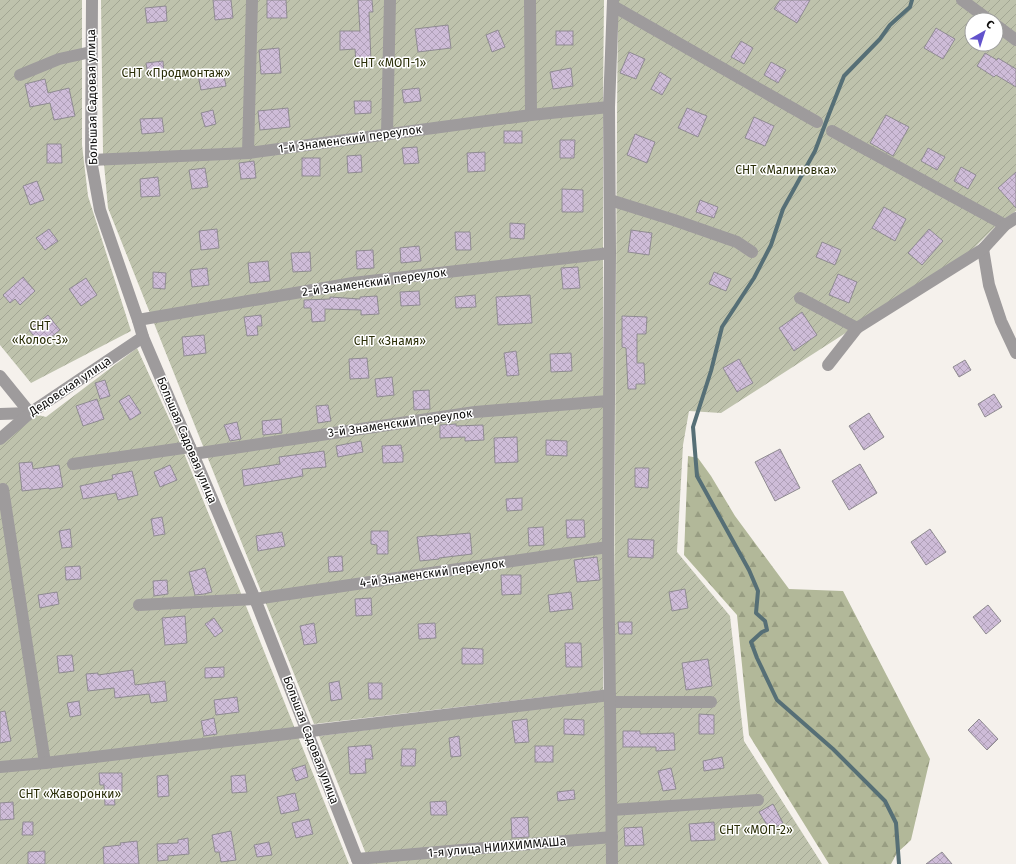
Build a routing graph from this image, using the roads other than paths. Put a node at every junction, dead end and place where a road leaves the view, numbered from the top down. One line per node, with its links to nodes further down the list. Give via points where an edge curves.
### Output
1 (92, 0): 10 (street, Большая Садовая улица)
2 (252, 0): 17 (street)
3 (390, 0): 16 (street)
4 (530, 0): 13 (street)
5 (962, 0): 7 (street)
6 (613, 3): 12 (street); 14 (street)
7 (978, 12)
8 (1004, 31): 9 (street)
9 (1016, 40)
10 (91, 52): 11 (street, via 58,59); 18 (street, Большая Садовая улица)
11 (20, 75)
12 (609, 108): 13 (street, 1-й Знаменский переулок); 19 (street)
13 (530, 115): 16 (street, 1-й Знаменский переулок)
14 (817, 122)
15 (832, 131): 21 (street)
16 (387, 134): 17 (street, 1-й Знаменский переулок)
17 (248, 153): 18 (street, 1-й Знаменский переулок)
18 (90, 160): 26 (street, Большая Садовая улица, via 100,210)
19 (610, 200): 23 (street, via 737,242); 24 (street)
20 (1016, 218): 21 (street)
21 (1005, 225): 22 (street)
22 (983, 249): 27 (street); 29 (street, via 989,285 1001,321)
23 (752, 252)
24 (610, 253): 26 (street, 2-й Знаменский переулок, via 354,283); 32 (street)
25 (800, 298): 27 (street)
26 (138, 320): 28 (street, Большая Садовая улица)
27 (857, 328): 30 (street)
28 (143, 337): 33 (street, Дедовская улица); 36 (street, Большая Садовая улица)
29 (1016, 353)
30 (828, 365)
31 (0, 376): 33 (street)
32 (608, 401): 36 (street, 3-й Знаменский переулок, via 475,412); 39 (street)
33 (30, 413): 34 (street); 35 (street, Дедовская улица)
34 (0, 414)
35 (0, 439)
36 (192, 451): 37 (street, 3-й Знаменский переулок); 40 (street, Большая Садовая улица)
37 (73, 464)
38 (3, 489): 45 (street)
39 (608, 547): 40 (street, 4-й Знаменский переулок); 42 (street)
40 (256, 599): 41 (street, 4-й Знаменский переулок); 44 (street, Большая Садовая улица)
41 (139, 605)
42 (610, 699): 43 (street); 44 (street); 48 (street)
43 (711, 702)
44 (307, 732): 45 (street); 50 (street, Большая Садовая улица)
45 (45, 763): 46 (street)
46 (0, 767)
47 (758, 800): 48 (street)
48 (612, 810): 49 (street)
49 (612, 837): 50 (street, 1-я улица НИИХИММАШа); 51 (street)
50 (358, 862)
51 (612, 864)

